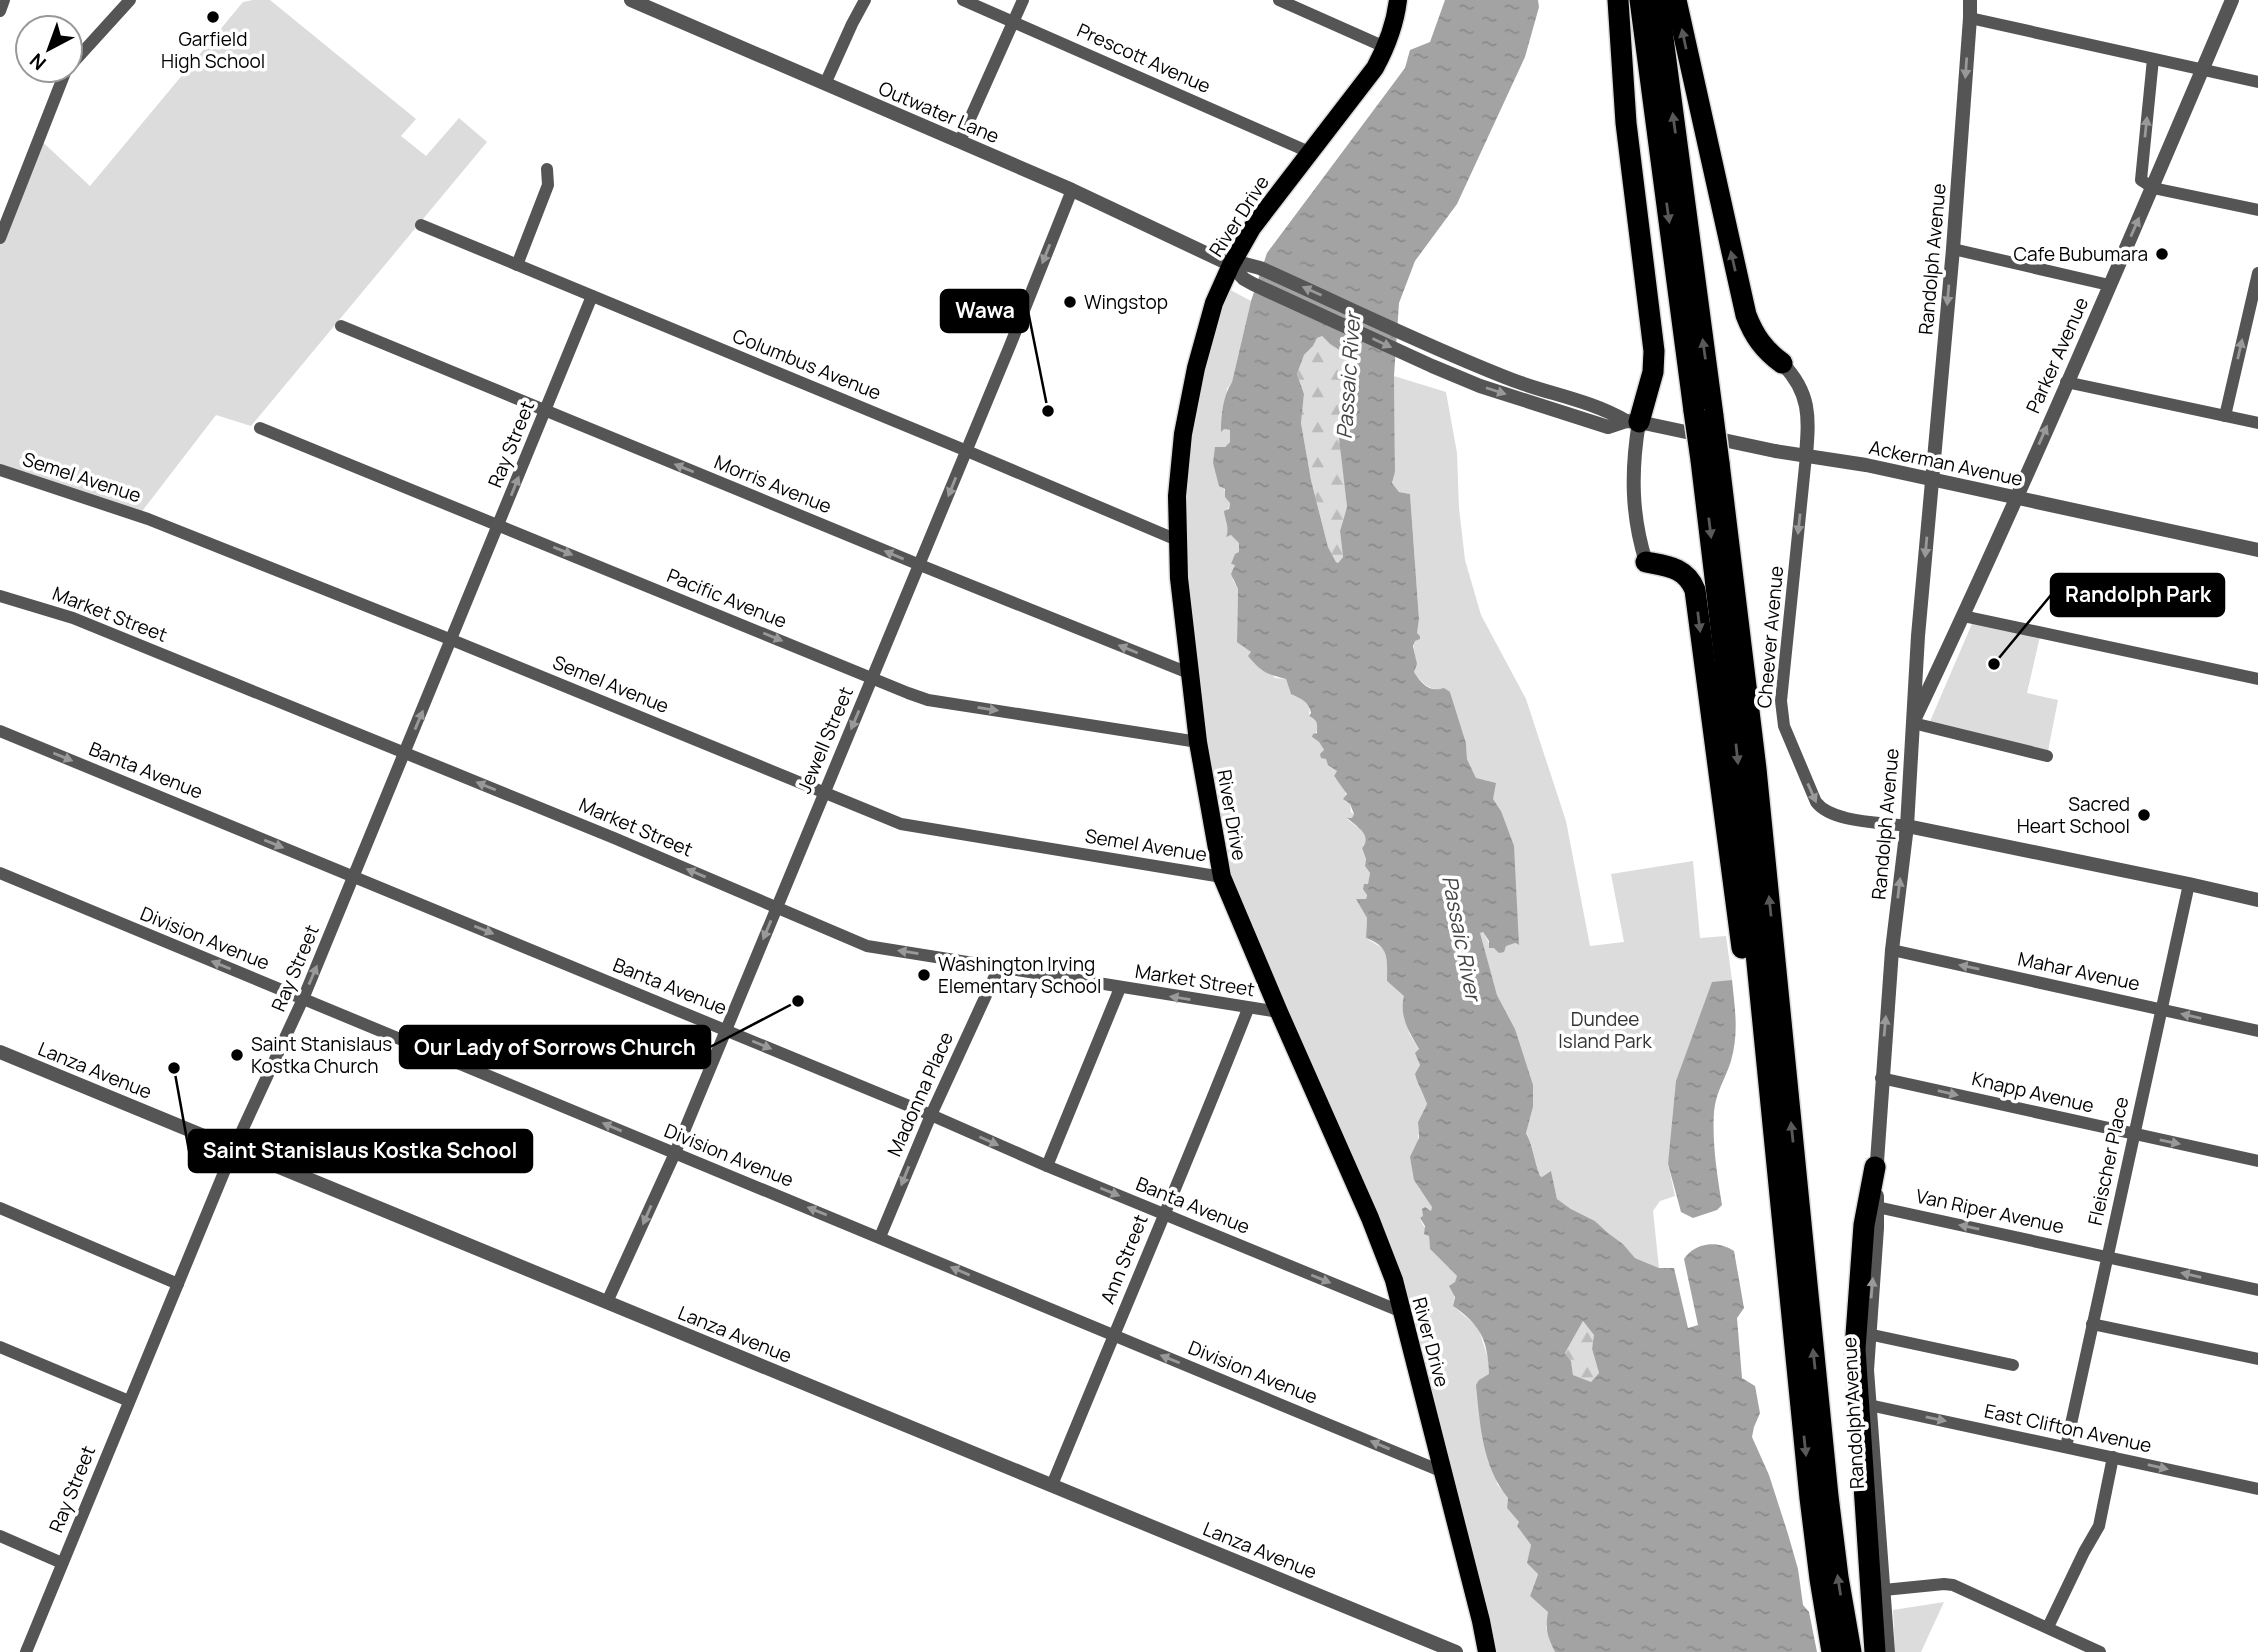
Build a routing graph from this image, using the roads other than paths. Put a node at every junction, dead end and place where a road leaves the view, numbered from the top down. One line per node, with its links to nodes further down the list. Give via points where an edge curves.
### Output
1 (5, 0): 15 (street)
2 (130, 0): 19 (street)
3 (631, 0): 24 (street, Outwater Lane)
4 (866, 0): 24 (street)
5 (962, 0): 17 (street, Prescott Avenue)
6 (1023, 0): 17 (street)
7 (1279, 0): 18 (street)
8 (1398, 0): 18 (main road, River Drive)
9 (1618, 0): 47 (highway, via 1627,135 1654,351 1653,372)
10 (1640, 0): 45 (highway, one-way to 45)
11 (1658, 0): 45 (highway, one-way to 11)
12 (1676, 0): 41 (highway, one-way to 12, via 1757,339 1742,299)
13 (1970, 0): 16 (street, Randolph Avenue)
14 (2232, 0): 21 (street, Parker Avenue)
15 (0, 11)
16 (1970, 18): 20 (street); 33 (street, Randolph Avenue, one-way to 33)
17 (1013, 21): 25 (street); 26 (street, Prescott Avenue)
18 (1387, 48): 26 (main road, River Drive)
19 (84, 50)
20 (2153, 59): 21 (street); 28 (street, one-way to 20, via 2141,180)
21 (2202, 70): 22 (street); 28 (street, Parker Avenue)
22 (2258, 82)
23 (62, 84): 32 (street)
24 (825, 84): 25 (street, Outwater Lane)
25 (960, 141): 29 (street, Outwater Lane)
26 (1309, 152): 35 (main road, River Drive, via 1252,228)
27 (547, 169): 34 (street, via 548,185)
28 (2153, 188): 30 (street); 37 (street, Parker Avenue, one-way to 28)
29 (1072, 190): 35 (street, Outwater Lane); 50 (street, Jewell Street, one-way to 50)
30 (2258, 210)
31 (421, 225): 34 (street, Columbus Avenue)
32 (0, 238)
33 (1953, 249): 37 (street); 54 (street, Randolph Avenue, one-way to 54)
34 (517, 265): 38 (street, Columbus Avenue)
35 (1231, 265): 40 (street, Outwater Lane, one-way to 35, via 1260,268); 42 (street, Outwater Lane, one-way to 42, via 1253,284); 57 (main road, River Drive, via 1211,312 1189,399 1177,496)
36 (2258, 272): 46 (street, one-way to 36)
37 (2109, 285): 43 (street, Parker Avenue)
38 (593, 296): 44 (street, Ray Street); 50 (street, Columbus Avenue)
39 (341, 326): 44 (street, Morris Avenue)
40 (1441, 350): 47 (street, Ackerman Avenue, via 1511,380)
41 (1782, 363): 51 (street, via 1805,399)
42 (1432, 366): 47 (street, Ackerman Avenue, one-way to 47, via 1608,427)
43 (2066, 383): 46 (street); 55 (street, Parker Avenue, one-way to 43)
44 (546, 411): 56 (street, Ray Street, one-way to 44); 60 (street, Morris Avenue, one-way to 44)
45 (1704, 414): 52 (highway, bridge)
46 (2225, 416): 48 (street)
47 (1632, 421): 51 (street, Ackerman Avenue); 59 (street, via 1633,495)
48 (2258, 423)
49 (260, 428): 56 (street, Pacific Avenue)
50 (967, 451): 57 (street, Columbus Avenue); 60 (street, Jewell Street, one-way to 60)
51 (1806, 456): 54 (street, Ackerman Avenue); 73 (street, Cheever Avenue, one-way to 73, via 1781,701 1784,726 1821,809 1835,816)
52 (1710, 462): 101 (highway, one-way to 101); 129 (highway, one-way to 52, via 1828,1496 1751,720)
53 (0, 470): 63 (street, Semel Avenue, via 148,519)
54 (1932, 480): 55 (street, Ackerman Avenue); 67 (street, Randolph Avenue, one-way to 67)
55 (2015, 498): 58 (street, Ackerman Avenue); 62 (street, Parker Avenue)
56 (499, 524): 63 (street, Ray Street); 65 (street, Pacific Avenue, one-way to 65)
57 (1177, 540): 64 (main road, River Drive)
58 (2258, 550)
59 (1646, 562): 101 (highway, one-way to 101, via 1685,573 1695,590 1761,1098)
60 (919, 565): 64 (street, Morris Avenue, one-way to 60); 65 (street, Jewell Street)
61 (0, 596): 70 (street, Market Street, via 73,618)
62 (1963, 617): 66 (street); 67 (street, Parker Avenue)
63 (452, 640): 70 (street, Ray Street, one-way to 63); 72 (street, Semel Avenue)
64 (1191, 674): 69 (main road, River Drive)
65 (872, 678): 69 (street, Pacific Avenue, one-way to 69, via 928,700); 72 (street, Jewell Street, one-way to 72)
66 (2258, 679)
67 (1913, 723): 71 (street); 73 (street, Randolph Avenue)
68 (0, 731): 75 (street, Banta Avenue, one-way to 75)
69 (1198, 742): 76 (main road, River Drive)
70 (405, 753): 75 (street, Ray Street); 79 (street, Market Street, one-way to 70)
71 (2047, 756)
72 (825, 792): 76 (street, Semel Avenue, via 901,824); 79 (street, Jewell Street)
73 (1907, 826): 77 (street); 80 (street, Randolph Avenue, one-way to 73)
74 (0, 873): 83 (street, Division Avenue, one-way to 74)
75 (354, 877): 83 (street, Ray Street, one-way to 75); 87 (street, Banta Avenue, one-way to 87)
76 (1222, 877): 86 (main road, River Drive)
77 (2189, 884): 78 (street); 85 (street, Fleischer Place)
78 (2258, 900)
79 (776, 908): 81 (street, Market Street, one-way to 79, via 867,946); 87 (street, Jewell Street, one-way to 87)
80 (1892, 950): 85 (street, Mahar Avenue, one-way to 80); 90 (street, Randolph Avenue, one-way to 80)
81 (999, 967): 82 (street, Market Street); 91 (street, Madonna Place)
82 (1119, 988): 84 (street, Market Street, one-way to 82); 96 (street)
83 (303, 999): 93 (street, Ray Street); 94 (street, Division Avenue, one-way to 83)
84 (1248, 1009): 86 (street, Market Street); 100 (street, Ann Street)
85 (2161, 1009): 88 (street, Mahar Avenue, one-way to 85); 92 (street, Fleischer Place)
86 (1279, 1012): 107 (main road, River Drive, via 1374,1228)
87 (725, 1030): 91 (street, Banta Avenue, one-way to 91); 94 (street, Jewell Street)
88 (2258, 1031)
89 (0, 1052): 93 (street, Lanza Avenue)
90 (1881, 1078): 92 (street, Knapp Avenue, one-way to 92); 97 (street, Randolph Avenue)
91 (931, 1115): 96 (street, Banta Avenue, one-way to 96); 102 (street, Madonna Place, one-way to 102)
92 (2133, 1134): 95 (street, Knapp Avenue, one-way to 95); 103 (street, Fleischer Place)
93 (234, 1149): 104 (street, Ray Street); 106 (street, Lanza Avenue)
94 (675, 1153): 102 (street, Division Avenue, one-way to 94); 106 (street, Jewell Street, one-way to 106)
95 (2258, 1161)
96 (1047, 1166): 100 (street, Banta Avenue, one-way to 100)
97 (1875, 1167): 98 (street, Randolph Avenue); 130 (highway, via 1864,1225 1855,1349)
98 (1877, 1207): 103 (street, Van Riper Avenue, one-way to 98); 109 (street, Randolph Avenue, one-way to 98)
99 (0, 1208): 104 (street)
100 (1163, 1214): 107 (street, Banta Avenue, one-way to 107); 110 (street, Ann Street)
101 (1783, 1227): 128 (highway, one-way to 128, via 1810,1498)
102 (880, 1237): 110 (street, Division Avenue, one-way to 102)
103 (2106, 1256): 105 (street, Van Riper Avenue, one-way to 103); 108 (street, Fleischer Place)
104 (178, 1284): 114 (street, Ray Street)
105 (2258, 1290)
106 (607, 1302): 119 (street, Lanza Avenue)
107 (1402, 1312): 118 (main road, River Drive)
108 (2092, 1324): 112 (street); 116 (street, Fleischer Place)
109 (1868, 1334): 113 (street); 115 (street, Randolph Avenue)
110 (1113, 1336): 118 (street, Division Avenue, one-way to 110); 119 (street, Ann Street)
111 (0, 1347): 114 (street)
112 (2258, 1359)
113 (2013, 1365)
114 (129, 1401): 122 (street, Ray Street)
115 (1869, 1405): 116 (street, East Clifton Avenue, one-way to 116); 123 (street, Randolph Avenue)
116 (2066, 1447): 117 (street, East Clifton Avenue)
117 (2113, 1457): 120 (street, East Clifton Avenue, one-way to 120); 124 (street, via 2099,1526)
118 (1443, 1472): 127 (main road, River Drive)
119 (1052, 1485): 126 (street, Lanza Avenue)
120 (2258, 1489)
121 (0, 1536): 122 (street)
122 (62, 1563): 125 (street, Ray Street)
123 (1884, 1590): 124 (street, via 1953,1585); 131 (street, Randolph Avenue)
124 (2048, 1627): 132 (street)
125 (26, 1652)
126 (1456, 1652)
127 (1487, 1652)
128 (1832, 1652)
129 (1851, 1652)
130 (1875, 1652)
131 (1888, 1652)
132 (2100, 1652)

